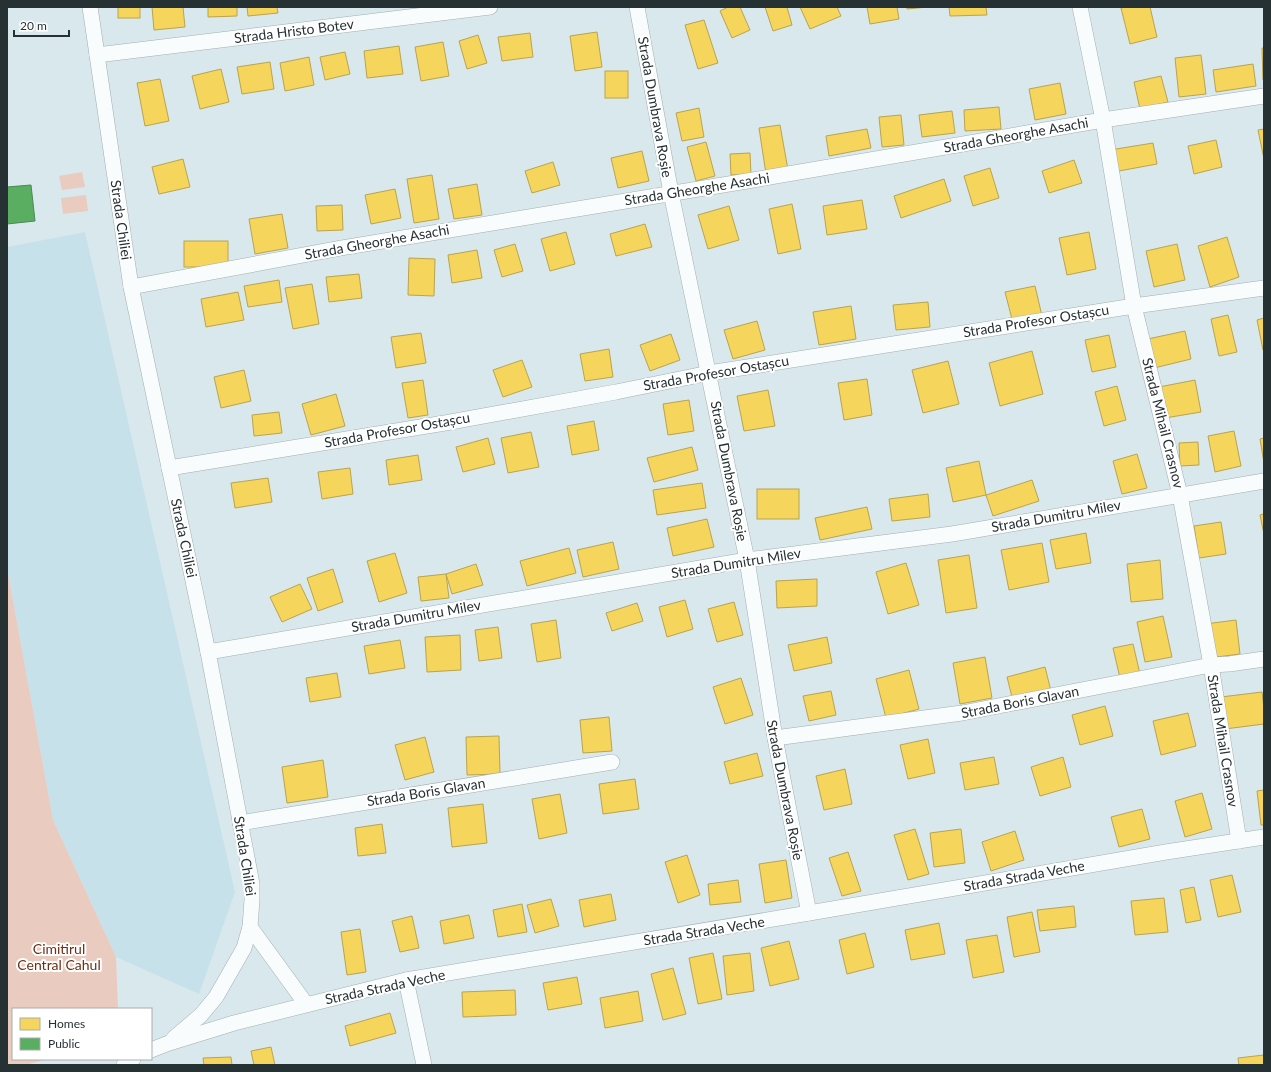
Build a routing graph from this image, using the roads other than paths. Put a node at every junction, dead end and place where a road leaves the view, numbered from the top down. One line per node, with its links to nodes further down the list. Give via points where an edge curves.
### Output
1 (90, 7): 5 (street, Strada Chiliei)
2 (490, 7): 5 (street, Strada Hristo Botev)
3 (637, 7): 8 (street, Strada Dumbrava Roșie)
4 (1080, 7): 7 (street, Strada Mihail Crasnov)
5 (97, 55): 9 (street, Strada Chiliei)
6 (1264, 96): 7 (street, Strada Gheorghe Asachi)
7 (1103, 120): 8 (street, Strada Gheorghe Asachi); 11 (street, Strada Mihail Crasnov)
8 (671, 193): 9 (street, Strada Gheorghe Asachi, via 341,248); 12 (street, Strada Dumbrava Roșie)
9 (131, 287): 13 (street, Strada Chiliei)
10 (1264, 288): 11 (street, Strada Profesor Ostașcu)
11 (1134, 306): 12 (street, Strada Profesor Ostașcu); 15 (street, Strada Mihail Crasnov)
12 (709, 373): 13 (street, Strada Profesor Ostașcu, via 445,423); 16 (street, Strada Dumbrava Roșie)
13 (169, 468): 17 (street, Strada Chiliei)
14 (1264, 481): 15 (street, Strada Dumitru Milev)
15 (1180, 495): 16 (street, Strada Dumitru Milev, via 952,534); 19 (street, Strada Mihail Crasnov)
16 (747, 560): 17 (street, Strada Dumitru Milev); 20 (street, Strada Dumbrava Roșie)
17 (208, 652): 22 (street, Strada Chiliei)
18 (1264, 659): 19 (street, Strada Boris Glavan)
19 (1211, 665): 20 (street, Strada Boris Glavan, via 962,713); 24 (street, Strada Mihail Crasnov)
20 (775, 738): 25 (street, Strada Dumbrava Roșie)
21 (612, 762): 22 (street, Strada Boris Glavan)
22 (240, 823): 26 (street, Strada Chiliei, via 252,884)
23 (1264, 837): 24 (street, Strada Strada Veche)
24 (1239, 841): 25 (street, Strada Strada Veche)
25 (809, 913): 27 (street, Strada Strada Veche)
26 (250, 927): 28 (street); 29 (street, Strada Chiliei, via 244,948 216,997 201,1015)
27 (406, 980): 28 (street, Strada Strada Veche); 31 (street)
28 (306, 1004): 29 (street, Strada Strada Veche)
29 (169, 1042): 30 (street, Strada Strada Veche)
30 (152, 1050)
31 (424, 1065)

